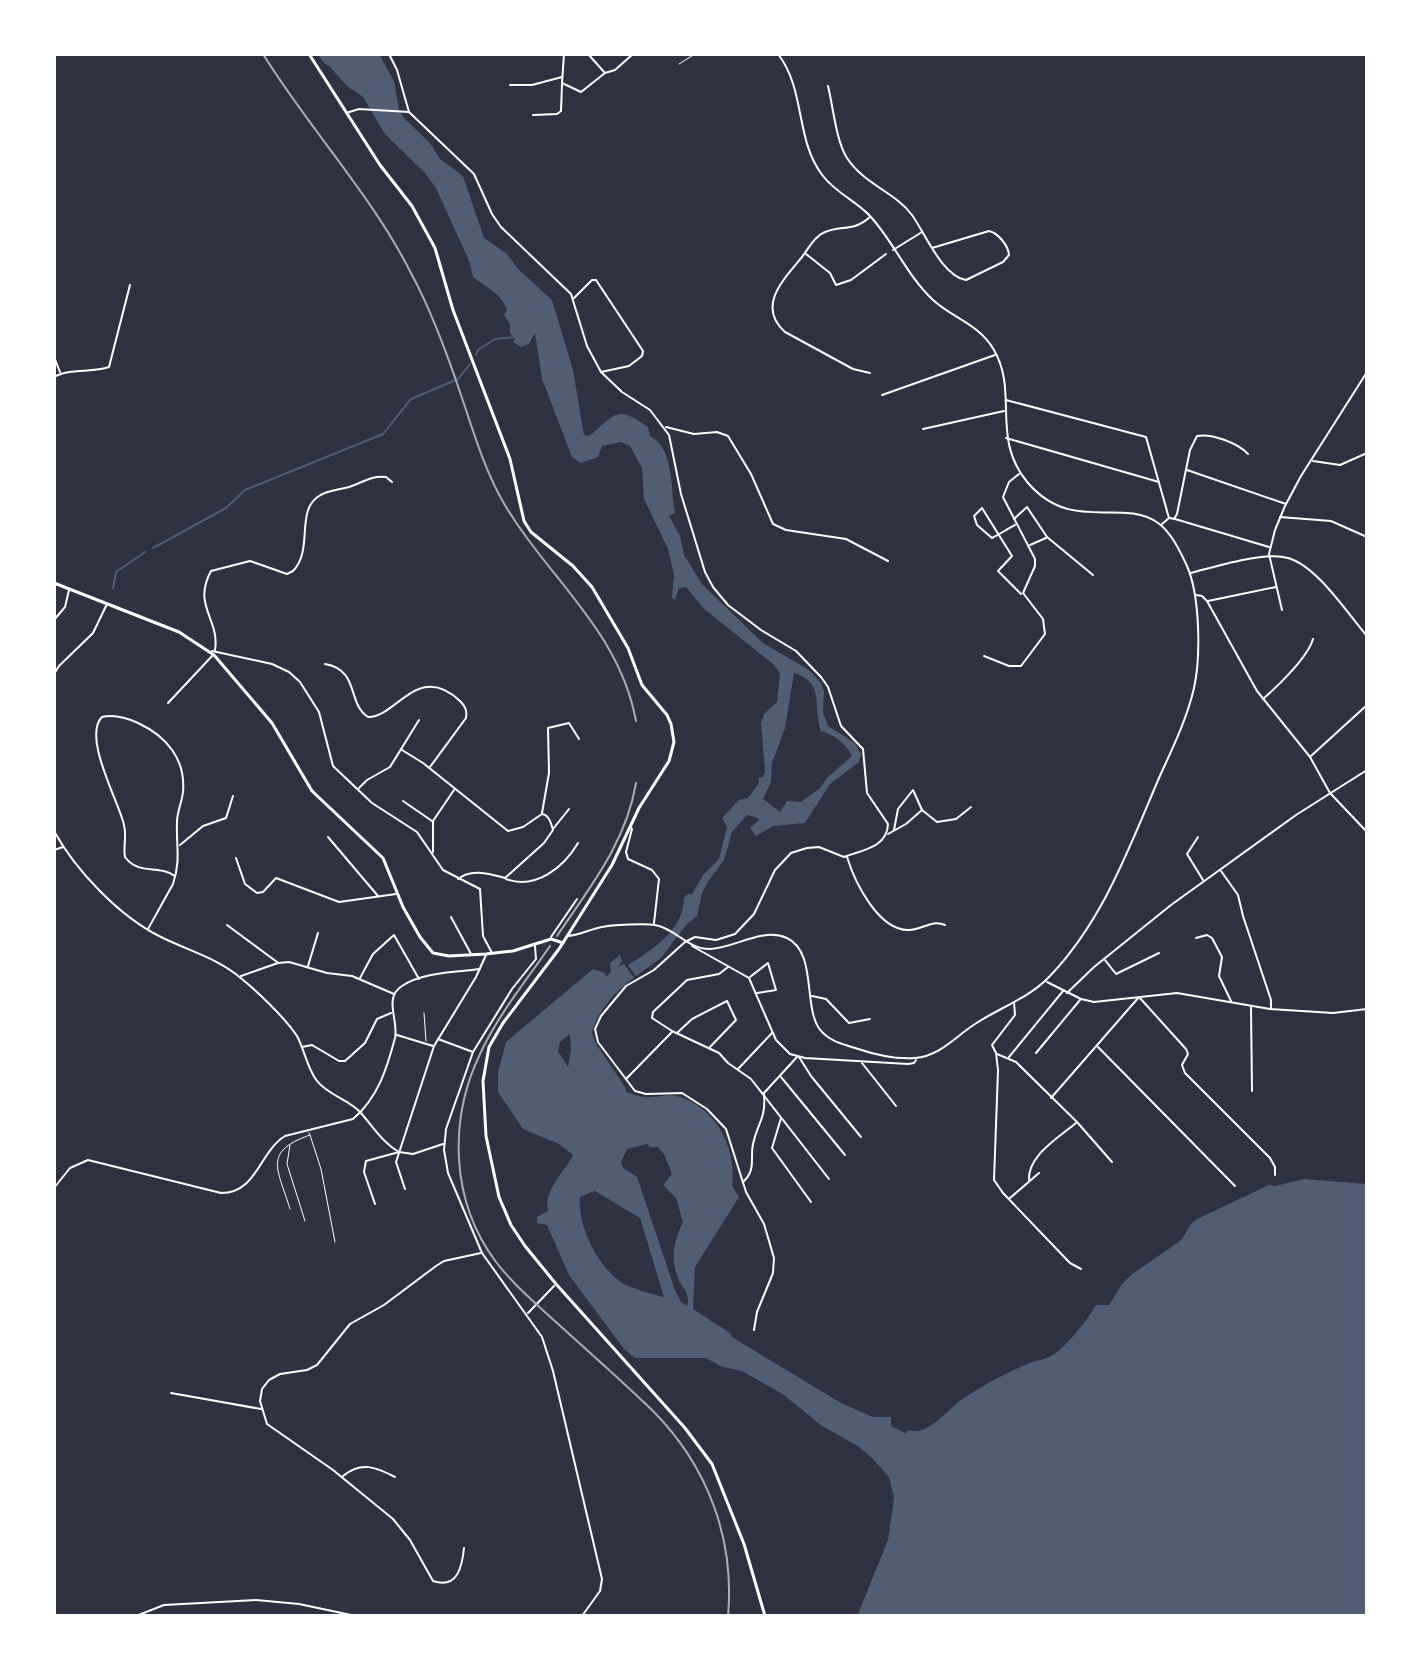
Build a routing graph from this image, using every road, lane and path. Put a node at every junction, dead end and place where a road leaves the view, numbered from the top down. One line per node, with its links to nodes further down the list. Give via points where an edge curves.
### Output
1 (309, 54): 15 (main road)
2 (389, 54): 14 (street)
3 (564, 54): 10 (street)
4 (588, 54): 9 (street)
5 (633, 54): 9 (street)
6 (695, 54): 8 (lane)
7 (778, 54): 17 (street, via 791,74 815,163 827,181)
8 (679, 64)
9 (605, 73): 11 (street, via 583,92)
10 (563, 77): 11 (street); 12 (street)
11 (562, 83): 16 (street, via 561,111)
12 (510, 85)
13 (828, 86): 18 (street, via 846,157 869,182 906,208)
14 (409, 112): 15 (street); 24 (street, via 474,174 496,220)
15 (346, 113): 97 (main road, via 435,248 510,459 524,521 592,587 628,648 642,685 670,720 674,742 669,761)
16 (533, 115)
17 (871, 217): 20 (street); 21 (street, via 859,226 820,234)
18 (922, 232): 19 (street); 20 (street)
19 (932, 248): 19 (street, via 989,231 1009,255 963,280)
20 (893, 250): 25 (street, via 929,297 973,325)
21 (805, 253): 22 (street, via 830,273 836,285); 30 (street, via 775,292 774,320 789,334)
22 (886, 254)
23 (130, 285): 29 (street, via 109,367)
24 (574, 299): 27 (street, via 587,346); 27 (street, via 596,280 643,351 629,366)
25 (996, 354): 32 (street); 33 (street)
26 (54, 357): 29 (street)
27 (601, 372): 35 (street)
28 (1367, 372): 40 (street)
29 (60, 373): 31 (street)
30 (870, 373)
31 (54, 377)
32 (882, 395)
33 (1005, 400): 34 (street); 44 (street, via 1144,436)
34 (1005, 411): 36 (street); 37 (street)
35 (665, 428): 58 (street, via 728,436 773,524 842,537); 102 (street, via 709,580 728,605 796,651 828,687 841,726 865,752 865,788 885,816)
36 (923, 429)
37 (1006, 438): 42 (street); 44 (street)
38 (1367, 453): 40 (street, via 1340,465)
39 (1248, 454): 41 (street, via 1200,435 1191,446)
40 (1312, 461): 45 (street)
41 (1186, 470): 45 (street); 49 (street)
42 (1020, 473): 48 (street, via 1003,492); 51 (street, via 1046,499 1064,508 1139,515)
43 (392, 482): 72 (street, via 373,477 315,499 308,507 297,567 287,574 250,561 211,571 204,590 217,636)
44 (1159, 482): 47 (street)
45 (1286, 504): 46 (street)
46 (1280, 517): 54 (street, via 1331,521); 56 (street)
47 (1169, 518): 49 (street); 51 (street)
48 (1014, 519): 50 (street); 53 (street, via 1027,507)
49 (1174, 519): 56 (street)
50 (1016, 524): 52 (street); 55 (street)
51 (1161, 525): 59 (street)
52 (997, 535): 52 (street, via 991,538 981,529 975,513 982,508); 65 (street, via 1012,557 998,571)
53 (1047, 537): 55 (street); 60 (street)
54 (1367, 537)
55 (1028, 546): 65 (street, via 1035,564)
56 (1270, 548): 57 (street)
57 (1270, 556): 59 (street); 62 (street); 70 (street, via 1303,565)
58 (888, 561)
59 (1190, 573): 64 (street)
60 (1093, 575)
61 (54, 583): 63 (main road)
62 (1276, 587): 66 (street); 68 (street)
63 (69, 589): 67 (main road); 69 (street, via 65,607)
64 (1195, 595): 66 (street); 148 (street, via 1196,677 1180,729 1096,917)
65 (1023, 596): 73 (street, via 1045,624 1040,642 1026,662 1015,667)
66 (1207, 601): 77 (street)
67 (107, 604): 72 (main road); 75 (street, via 93,633)
68 (1282, 610)
69 (54, 620)
70 (1367, 636)
71 (1313, 639): 77 (street)
72 (213, 652): 78 (street); 88 (street, via 282,668 300,682 319,712 331,764); 117 (main road, via 272,723 312,791 379,854)
73 (984, 656)
74 (325, 664): 85 (street, via 347,676 368,717 381,715 420,689 440,690 462,703 466,718)
75 (54, 674)
76 (54, 686): 80 (street)
77 (1263, 699): 84 (street)
78 (168, 703)
79 (1367, 705): 84 (street)
80 (54, 712)
81 (419, 720): 83 (street)
82 (579, 739): 95 (street, via 569,723 548,728)
83 (402, 750): 85 (street); 88 (street, via 387,770)
84 (1310, 757): 89 (street)
85 (429, 768): 87 (street)
86 (1367, 770): 89 (street)
87 (455, 789): 95 (street, via 512,831); 96 (street)
88 (357, 790): 109 (street, via 418,833)
89 (1330, 793): 101 (street); 112 (street)
90 (233, 796): 106 (street, via 226,818 203,826)
91 (403, 801): 96 (street)
92 (971, 807): 94 (street, via 942,823)
93 (569, 809): 98 (street)
94 (922, 810): 99 (street); 99 (street, via 913,790 898,809)
95 (542, 814): 98 (street)
96 (433, 821): 109 (street)
97 (630, 827): 122 (street, via 628,859 659,879); 124 (main road)
98 (553, 830): 114 (street)
99 (894, 830): 102 (street)
100 (54, 831): 107 (street)
101 (1367, 832)
102 (887, 834): 110 (street, via 875,846)
103 (328, 837): 118 (street)
104 (1198, 837): 116 (street, via 1187,854)
105 (578, 843): 114 (street, via 548,874 524,882)
106 (179, 846): 113 (street); 113 (street, via 183,788 176,754 142,725 123,717 102,717 96,732 110,791 125,826 125,857 138,868)
107 (64, 847): 108 (street); 125 (street, via 116,907)
108 (54, 850)
109 (432, 855): 115 (street, via 441,869)
110 (847, 856): 123 (street, via 874,910 891,927); 131 (street, via 819,847 795,851 779,865 754,914 735,934)
111 (236, 858): 118 (street, via 245,884 257,893 276,878 339,902)
112 (1220, 871): 116 (street); 158 (street, via 1238,895)
113 (175, 876): 125 (street)
114 (505, 878): 115 (street, via 472,872)
115 (458, 879): 137 (street, via 481,891 483,936)
116 (1204, 881): 139 (street)
117 (396, 894): 118 (street); 138 (main road, via 433,953)
118 (379, 897)
119 (577, 899): 130 (street)
120 (451, 917): 138 (street)
121 (227, 925): 140 (street)
122 (654, 925): 127 (street, via 611,925); 131 (street)
123 (945, 925)
124 (572, 926): 127 (street); 128 (main road)
125 (148, 930): 144 (street)
126 (318, 933): 142 (street)
127 (581, 933): 128 (street)
128 (567, 936): 133 (main road)
129 (1196, 938): 156 (street, via 1207,935 1214,941 1222,957 1219,976)
130 (549, 941): 132 (main road); 133 (main road)
131 (685, 942): 134 (street); 182 (street, via 626,986 596,1024 596,1038)
132 (535, 945): 137 (main road); 173 (street, via 536,959)
133 (561, 945): 214 (main road, via 491,1042 483,1092 489,1158 502,1206)
134 (692, 946): 141 (street); 152 (street, via 710,949 764,935 786,938 801,954)
135 (1159, 953): 139 (street, via 1116,974)
136 (486, 954): 137 (main road); 138 (main road); 143 (street)
137 (492, 954)
138 (472, 955)
139 (1104, 959): 149 (street)
140 (278, 963): 142 (street); 144 (street)
141 (729, 966): 145 (street); 163 (street, via 719,974 684,982 653,1012 653,1020)
142 (307, 967): 146 (street)
143 (480, 969): 147 (street); 167 (street)
144 (240, 977): 171 (street, via 289,1027)
145 (749, 978): 150 (street); 150 (street, via 768,963 776,990)
146 (359, 979): 147 (street, via 373,954 394,935); 151 (street)
147 (419, 979): 151 (street)
148 (1046, 981): 149 (street); 155 (street)
149 (1065, 992): 154 (street); 178 (street)
150 (757, 993): 164 (street)
151 (394, 994): 160 (street)
152 (812, 996): 162 (street, via 826,999 849,1023); 177 (street, via 815,1022 827,1037 871,1053)
153 (1139, 997): 154 (street); 156 (street, via 1177,993); 170 (street); 199 (street, via 1186,1049 1185,1073 1270,1158)
154 (1081, 999): 175 (street)
155 (1014, 1002): 174 (street, via 1014,1016 993,1042); 177 (street, via 939,1051)
156 (1231, 1002): 157 (street)
157 (1251, 1006): 158 (street); 183 (street)
158 (1271, 1009): 159 (street)
159 (1367, 1009)
160 (393, 1012): 166 (street); 171 (street, via 377,1019 365,1043 345,1061 312,1045)
161 (424, 1013): 168 (lane)
162 (870, 1019)
163 (672, 1031): 165 (street); 182 (street)
164 (772, 1032): 176 (street, via 780,1047); 180 (street)
165 (677, 1033): 172 (street); 172 (street, via 727,1001 736,1020)
166 (396, 1035): 168 (street); 187 (street, via 377,1092)
167 (437, 1038): 169 (street); 173 (street)
168 (426, 1043): 169 (street)
169 (434, 1046): 195 (street)
170 (1097, 1046): 185 (street); 203 (street)
171 (302, 1048): 187 (street, via 319,1083)
172 (710, 1048): 180 (street)
173 (473, 1052): 194 (street)
174 (996, 1053): 178 (street); 206 (street, via 994,1175)
175 (1036, 1053)
176 (798, 1057): 179 (street); 181 (street); 192 (street)
177 (916, 1058): 179 (street, via 912,1064)
178 (1008, 1058): 185 (street)
179 (861, 1062): 186 (street)
180 (737, 1069): 184 (street)
181 (780, 1076): 184 (street); 196 (street)
182 (625, 1080): 201 (street, via 639,1093 682,1093 712,1113 726,1129)
183 (1252, 1091)
184 (764, 1093): 188 (street); 201 (street, via 753,1166)
185 (1051, 1098): 189 (street)
186 (896, 1106)
187 (361, 1113): 190 (street); 195 (street)
188 (781, 1116): 200 (street); 207 (street, via 772,1148)
189 (1077, 1122): 197 (street); 202 (street, via 1033,1160)
190 (308, 1131): 191 (lane); 204 (street, via 276,1142 248,1183 233,1192 88,1160 70,1168)
191 (310, 1135): 193 (lane); 211 (lane)
192 (861, 1137)
193 (290, 1142): 209 (lane, via 281,1150 278,1164); 210 (lane, via 287,1164)
194 (444, 1144): 195 (street, via 413,1154); 212 (street, via 448,1173)
195 (399, 1152): 205 (street, via 396,1162); 208 (street, via 366,1161 364,1172)
196 (845, 1155)
197 (1112, 1162)
198 (1039, 1173): 202 (street)
199 (1275, 1175)
200 (829, 1179)
201 (743, 1181): 216 (street, via 774,1258)
202 (1029, 1181): 206 (street)
203 (1235, 1186)
204 (54, 1188)
205 (405, 1189)
206 (1010, 1199): 213 (street)
207 (811, 1202)
208 (375, 1204)
209 (290, 1209)
210 (305, 1221)
211 (335, 1242)
212 (482, 1253): 215 (street); 218 (street, via 444,1261 350,1324 317,1365 269,1380 261,1392)
213 (1081, 1269)
214 (556, 1284): 215 (street); 225 (main road, via 707,1456 739,1531)
215 (527, 1314): 224 (street, via 542,1337 553,1371 601,1575 600,1591)
216 (754, 1330)
217 (171, 1393): 218 (street)
218 (261, 1410): 219 (street, via 267,1424)
219 (343, 1477): 220 (street, via 367,1466); 221 (street, via 397,1523 433,1581 446,1583 456,1577)
220 (395, 1477)
221 (464, 1548)
222 (136, 1616): 223 (street, via 164,1605 256,1600)
223 (356, 1616)
224 (582, 1616)
225 (765, 1616)

